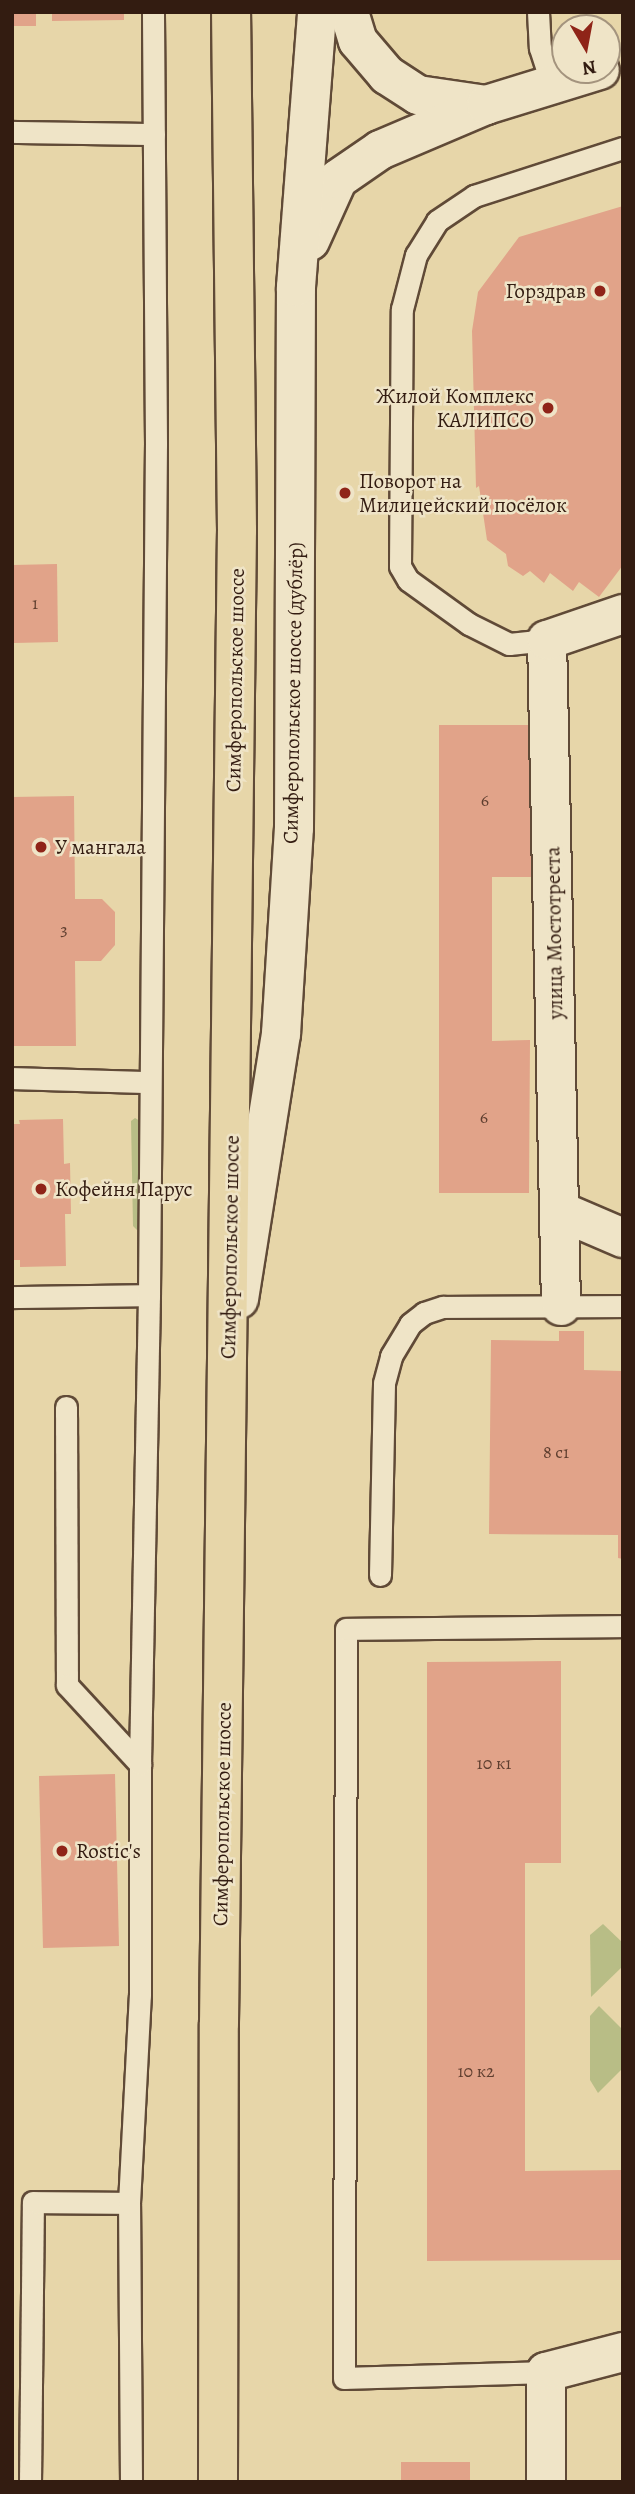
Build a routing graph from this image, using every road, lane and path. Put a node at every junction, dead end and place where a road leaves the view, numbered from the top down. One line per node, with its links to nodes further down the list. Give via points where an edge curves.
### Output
1 (153, 12): 10 (lane)
2 (317, 12): 12 (main road, Симферопольское шоссе (дублёр))
3 (349, 12): 8 (main road, via 358,41 387,75 418,95)
4 (538, 12): 6 (lane, via 540,48)
5 (233, 21): 23 (main road, Симферопольское шоссе, via 237,530)
6 (551, 81)
7 (552, 84): 8 (main road)
8 (485, 105): 12 (main road, via 380,150 338,179 316,224)
9 (12, 132): 10 (lane)
10 (154, 134): 16 (lane)
11 (623, 148): 14 (lane, via 474,196 437,221 416,255 402,309 400,566 408,580 469,624 509,644)
12 (296, 287): 23 (main road, Симферопольское шоссе (дублёр), via 294,828 281,1034)
13 (623, 614): 14 (main road)
14 (547, 640): 17 (main road, улица Мостотреста)
15 (12, 1078): 16 (lane)
16 (150, 1082): 19 (lane)
17 (561, 1211): 18 (main road); 21 (main road, улица Мостотреста)
18 (623, 1238)
19 (149, 1295): 20 (lane); 27 (lane)
20 (12, 1297)
21 (561, 1306): 22 (lane); 25 (lane, via 443,1307 410,1324 391,1356 384,1382)
22 (623, 1306)
23 (228, 1370): 33 (main road, Симферопольское шоссе)
24 (66, 1407): 27 (lane, via 67,1685)
25 (380, 1575)
26 (623, 1626): 30 (lane, via 346,1629 344,2378)
27 (141, 1764): 28 (lane, via 140,1995)
28 (129, 2203): 31 (lane, via 33,2202); 32 (lane)
29 (623, 2352): 30 (main road)
30 (546, 2372): 34 (main road)
31 (30, 2482)
32 (131, 2482)
33 (218, 2482)
34 (546, 2482)

